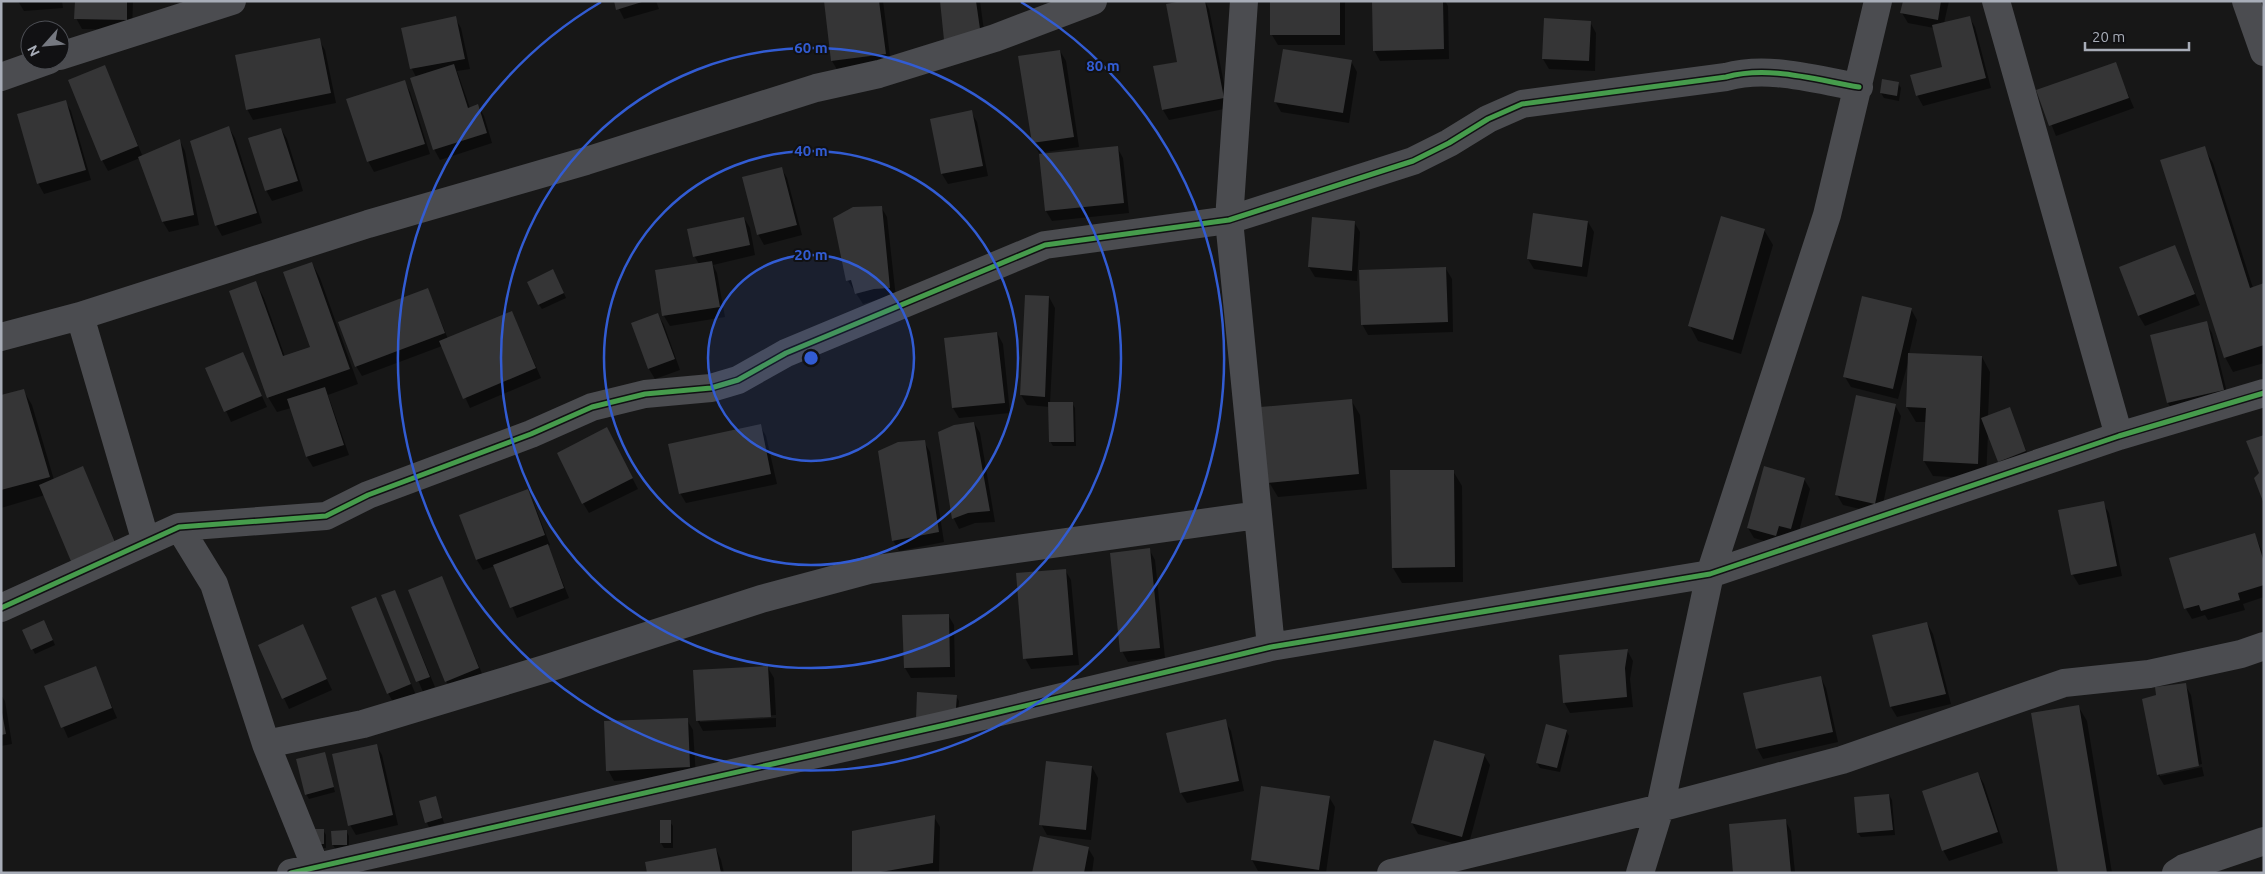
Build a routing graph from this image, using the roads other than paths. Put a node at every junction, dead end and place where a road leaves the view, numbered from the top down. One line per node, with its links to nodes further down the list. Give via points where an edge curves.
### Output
1 (232, 1): 8 (street)
2 (1093, 1): 13 (street, via 995,38 880,74 816,88 586,161 368,224)
3 (1244, 1): 12 (street)
4 (1878, 1): 11 (street)
5 (1996, 1): 16 (street)
6 (2246, 1): 7 (street)
7 (2264, 52)
8 (70, 53)
9 (21, 70): 10 (street)
10 (1, 77)
11 (1859, 87): 12 (street, via 1769,72 1744,72 1522,104 1413,161); 20 (street, via 1827,216)
12 (1229, 220): 17 (street); 18 (street, via 1045,245 786,353 738,380 711,388 644,394 592,407 531,434 368,495 326,516)
13 (80, 316): 14 (street); 19 (street)
14 (1, 337)
15 (2264, 393): 16 (street)
16 (2119, 436): 20 (street)
17 (1258, 515): 23 (street); 24 (street, via 869,570 761,599 363,724)
18 (179, 527): 19 (street); 24 (street, via 214,584)
19 (146, 542): 21 (street)
20 (1710, 574): 23 (street); 25 (street)
21 (1, 608)
22 (2264, 646): 25 (street, via 2157,673 2064,683 1842,760)
23 (1271, 647): 27 (street)
24 (266, 744): 27 (street)
25 (1660, 808): 28 (street); 29 (street)
26 (2264, 841): 30 (street)
27 (308, 871)
28 (1391, 873)
29 (1640, 873)
30 (2176, 873)

